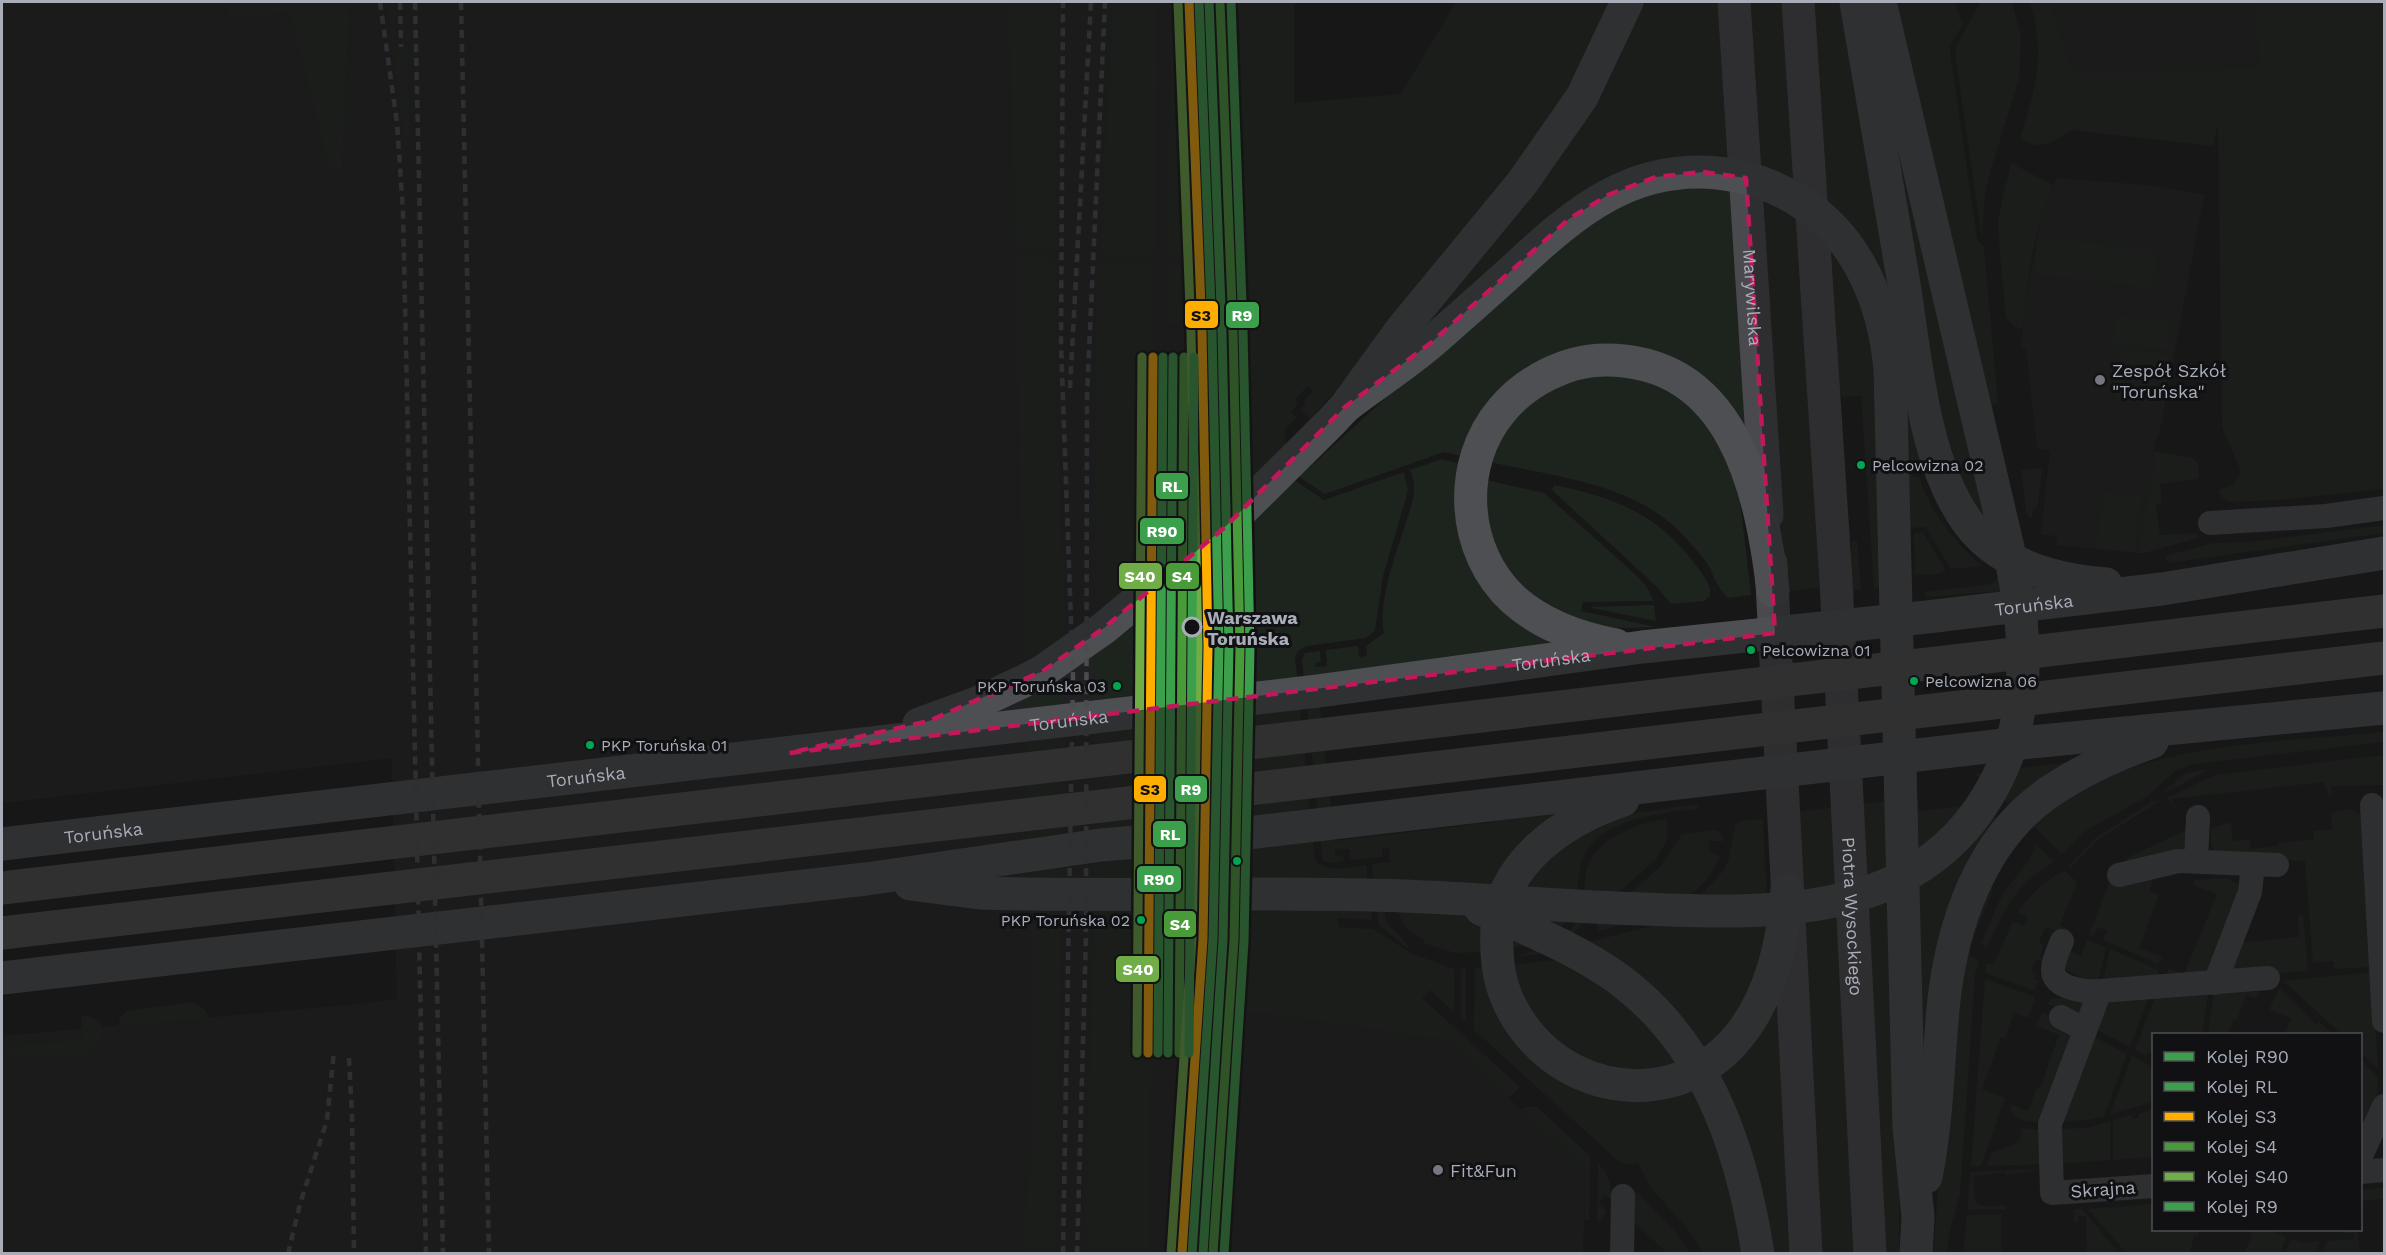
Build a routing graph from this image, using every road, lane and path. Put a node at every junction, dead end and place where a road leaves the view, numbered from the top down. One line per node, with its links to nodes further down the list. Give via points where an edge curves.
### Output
1 (1627, 2): 6 (main road, via 1582,97 1522,183 1401,330)
2 (1734, 2): 11 (main road, Marywilska)
3 (1798, 2): 49 (main road, Piotra Wysockiego, via 1836,581)
4 (1856, 2): 10 (main road, via 1924,402 1935,454 1950,493 1982,538 2013,561 2033,570 2090,583)
5 (1880, 2): 29 (main road, via 2017,589 2023,649 2022,696 2001,773 1971,821 1926,863 1898,880 1860,895 1806,907 1732,912)
6 (1345, 407): 17 (main road, via 1224,528 1104,628 1043,671 929,721 874,737); 45 (main road, via 1432,342 1569,219 1608,195 1656,177 1710,172 1770,186 1806,205 1852,250 1880,315 1890,369 1909,1127)
7 (2385, 508): 8 (street)
8 (2210, 524)
9 (2385, 553): 10 (main road, Toruńska)
10 (2162, 589): 13 (main road, Toruńska)
11 (1773, 591): 13 (main road, via 1766,539 1743,459 1729,428 1699,392 1662,371 1624,361 1578,363 1553,373 1524,389 1501,411 1487,432 1474,468 1471,512 1479,549 1496,579 1534,615 1558,628 1605,643); 28 (main road)
12 (2385, 611): 27 (highway)
13 (1642, 647): 17 (main road, Toruńska, via 1318,691)
14 (2385, 658): 30 (highway)
15 (2385, 708): 16 (main road)
16 (2219, 724): 18 (main road); 45 (main road, via 2130,750 2060,785 2023,815 1986,862 1967,900 1952,948 1932,1144)
17 (789, 753): 21 (main road, Toruńska)
18 (1696, 781): 26 (main road, via 1101,845); 28 (main road, via 1658,789 1595,811 1564,827 1539,846 1520,868 1503,899 1498,921 1498,958 1505,995 1517,1019 1536,1042 1563,1064 1592,1079 1613,1084 1668,1082 1709,1064 1750,1022 1764,994 1783,926)
19 (2373, 805): 37 (street)
20 (2198, 817): 22 (street)
21 (2, 844)
22 (2196, 861): 23 (street); 25 (street, via 2167,862)
23 (2253, 864): 24 (street); 34 (street, via 2250,892)
24 (2277, 865)
25 (2119, 875)
26 (866, 879): 29 (main road, via 980,893 1307,894); 32 (main road)
27 (2, 888)
28 (1787, 888): 48 (main road)
29 (1454, 899): 47 (main road, via 1586,958 1624,984 1672,1031 1701,1073 1724,1119 1742,1173)
30 (2, 933)
31 (2062, 941): 35 (street, via 2053,966 2055,977 2072,988)
32 (2, 978)
33 (2268, 978): 34 (street)
34 (2215, 983): 35 (street)
35 (2100, 991): 38 (street)
36 (2061, 1017): 38 (street)
37 (2385, 1021)
38 (2085, 1030): 43 (street, Skrajna, via 2050,1124 2052,1192)
39 (2385, 1106): 40 (street)
40 (2362, 1156)
41 (2385, 1170): 42 (street)
42 (2362, 1172)
43 (2152, 1186)
44 (1623, 1196): 46 (street)
45 (1917, 1217): 50 (main road)
46 (1622, 1254)
47 (1758, 1254)
48 (1806, 1254)
49 (1870, 1254)
50 (1916, 1254)

